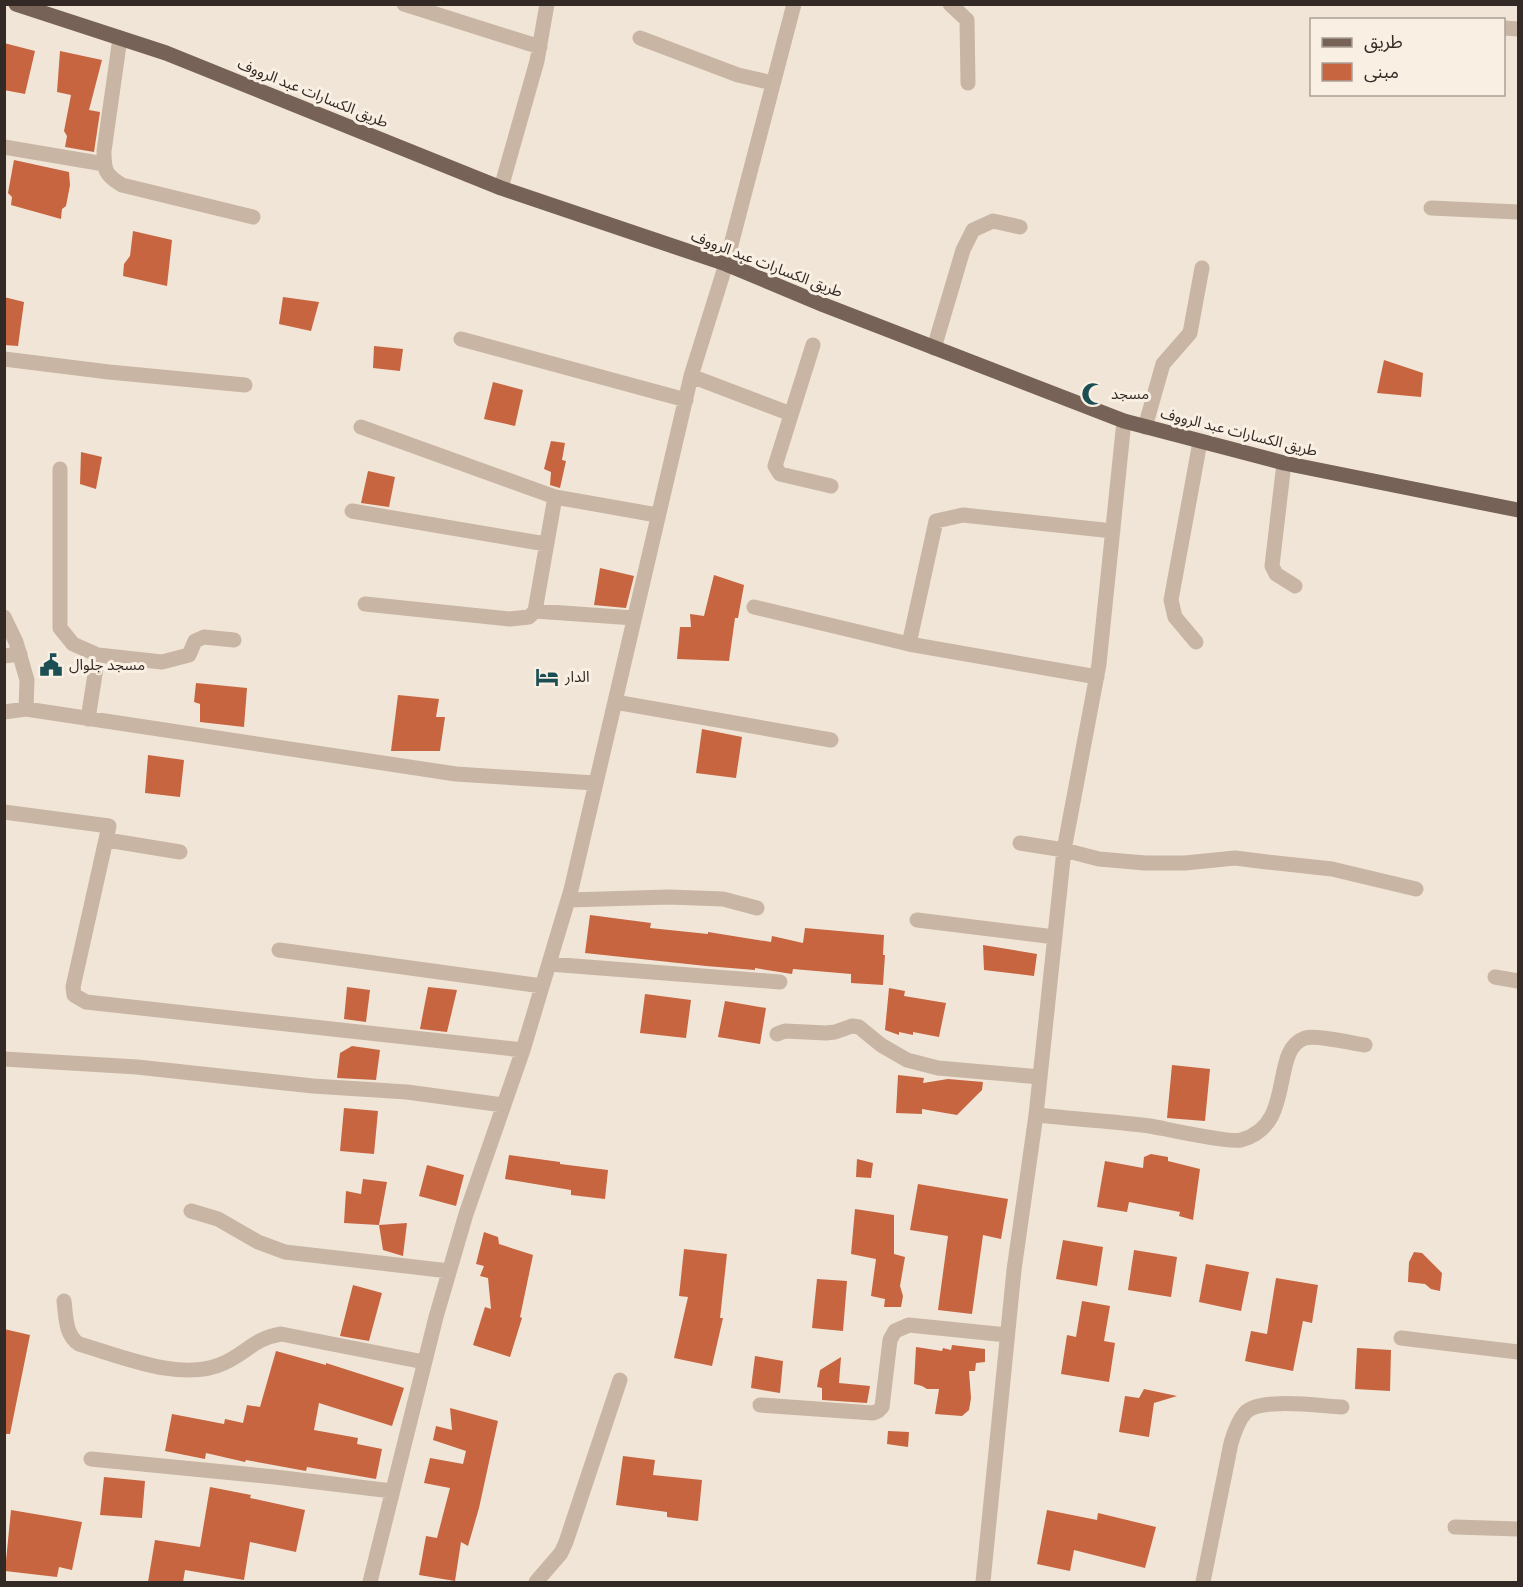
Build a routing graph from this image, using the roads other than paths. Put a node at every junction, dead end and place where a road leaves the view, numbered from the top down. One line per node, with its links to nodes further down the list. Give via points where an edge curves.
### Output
1 (16, 4): 6 (main road, طريق الكسارات عبد الرووف)
2 (404, 4): 8 (street)
3 (547, 4): 8 (street)
4 (794, 4): 9 (street)
5 (950, 4): 10 (street, via 967,20)
6 (120, 38): 12 (street); 13 (main road, طريق الكسارات عبد الرووف)
7 (640, 38): 9 (street, via 738,75)
8 (540, 47): 13 (street)
9 (773, 83): 18 (street)
10 (968, 83)
11 (4, 147): 12 (street)
12 (104, 164): 16 (street, via 110,178 122,185)
13 (501, 188): 18 (main road, طريق الكسارات عبد الرووف)
14 (1431, 208): 15 (street)
15 (1518, 212)
16 (253, 217)
17 (1020, 228): 22 (street, via 993,221 973,230 963,250)
18 (726, 264): 22 (main road, طريق الكسارات عبد الرووف); 24 (street)
19 (1202, 268): 30 (street, via 1190,333 1162,364)
20 (461, 339): 26 (street)
21 (813, 345): 27 (street)
22 (934, 348): 28 (main road, طريق الكسارات عبد الرووف)
23 (4, 359): 25 (street)
24 (691, 376): 26 (street); 27 (street)
25 (245, 385)
26 (686, 400): 38 (street)
27 (791, 414): 34 (street, via 777,471)
28 (1124, 421): 30 (main road, طريق الكسارات عبد الرووف); 39 (street)
29 (361, 427): 35 (street)
30 (1145, 427): 31 (main road, طريق الكسارات عبد الرووف)
31 (1200, 442): 32 (main road, طريق الكسارات عبد الرووف); 48 (street, via 1171,600 1175,617)
32 (1284, 463): 36 (main road, طريق الكسارات عبد الرووف); 41 (street, via 1272,566 1276,574)
33 (60, 469): 51 (street, via 60,628 73,644)
34 (831, 486)
35 (555, 497): 38 (street); 40 (street)
36 (1518, 510)
37 (352, 511): 40 (street)
38 (657, 515): 46 (street)
39 (1113, 531): 49 (street, via 963,515 936,521); 53 (street)
40 (546, 544): 44 (street)
41 (1295, 586)
42 (365, 604): 44 (street, via 510,619 528,617)
43 (754, 607): 49 (street)
44 (535, 611): 46 (street)
45 (4, 617): 50 (street)
46 (634, 618): 54 (street)
47 (234, 640): 51 (street, via 204,637 195,640 189,655 162,662)
48 (1196, 642)
49 (909, 644): 53 (street)
50 (20, 654): 52 (street); 55 (street, via 27,680)
51 (98, 655): 57 (street)
52 (4, 656)
53 (1097, 677): 63 (street)
54 (615, 702): 58 (street); 59 (street)
55 (26, 709): 56 (street); 57 (street)
56 (4, 712)
57 (88, 719): 59 (street, via 456,774)
58 (831, 740)
59 (595, 783): 66 (street)
60 (4, 812): 61 (street, via 109,826)
61 (107, 840): 64 (street); 78 (street, via 73,987 79,1000)
62 (1020, 843): 63 (street)
63 (1064, 850): 65 (street, via 1099,859 1145,863 1235,858 1332,869); 69 (street)
64 (180, 852)
65 (1416, 889)
66 (568, 900): 67 (street, via 723,898); 71 (street)
67 (757, 908)
68 (917, 920): 69 (street)
69 (1055, 937): 80 (street)
70 (279, 950): 75 (street)
71 (549, 964): 74 (street); 75 (street)
72 (1495, 977): 73 (street)
73 (1518, 981)
74 (780, 982)
75 (542, 986): 78 (street)
76 (777, 1034): 80 (street, via 859,1027 907,1060 938,1068)
77 (1365, 1045): 82 (street, via 1308,1037 1294,1043 1276,1110 1254,1134 1239,1141 1150,1126)
78 (523, 1050): 81 (street)
79 (4, 1059): 81 (street, via 137,1067 407,1092)
80 (1040, 1077): 82 (street)
81 (503, 1105): 84 (street)
82 (1036, 1115): 86 (street)
83 (191, 1211): 84 (street, via 218,1219 285,1252)
84 (449, 1271): 89 (street)
85 (64, 1301): 89 (street, via 73,1340 162,1368 203,1371 225,1363 267,1336 281,1334)
86 (1007, 1335): 91 (street, via 909,1325 895,1331 890,1340 882,1407 873,1413); 99 (street)
87 (1401, 1338): 88 (street)
88 (1518, 1352)
89 (424, 1362): 94 (street)
90 (620, 1380): 98 (street, via 566,1542)
91 (760, 1405)
92 (1342, 1407): 100 (street, via 1264,1404 1246,1412 1231,1443)
93 (91, 1459): 94 (street)
94 (392, 1491): 97 (street)
95 (1455, 1527): 96 (street)
96 (1518, 1528)
97 (369, 1582)
98 (536, 1582)
99 (988, 1582)
100 (1203, 1582)

